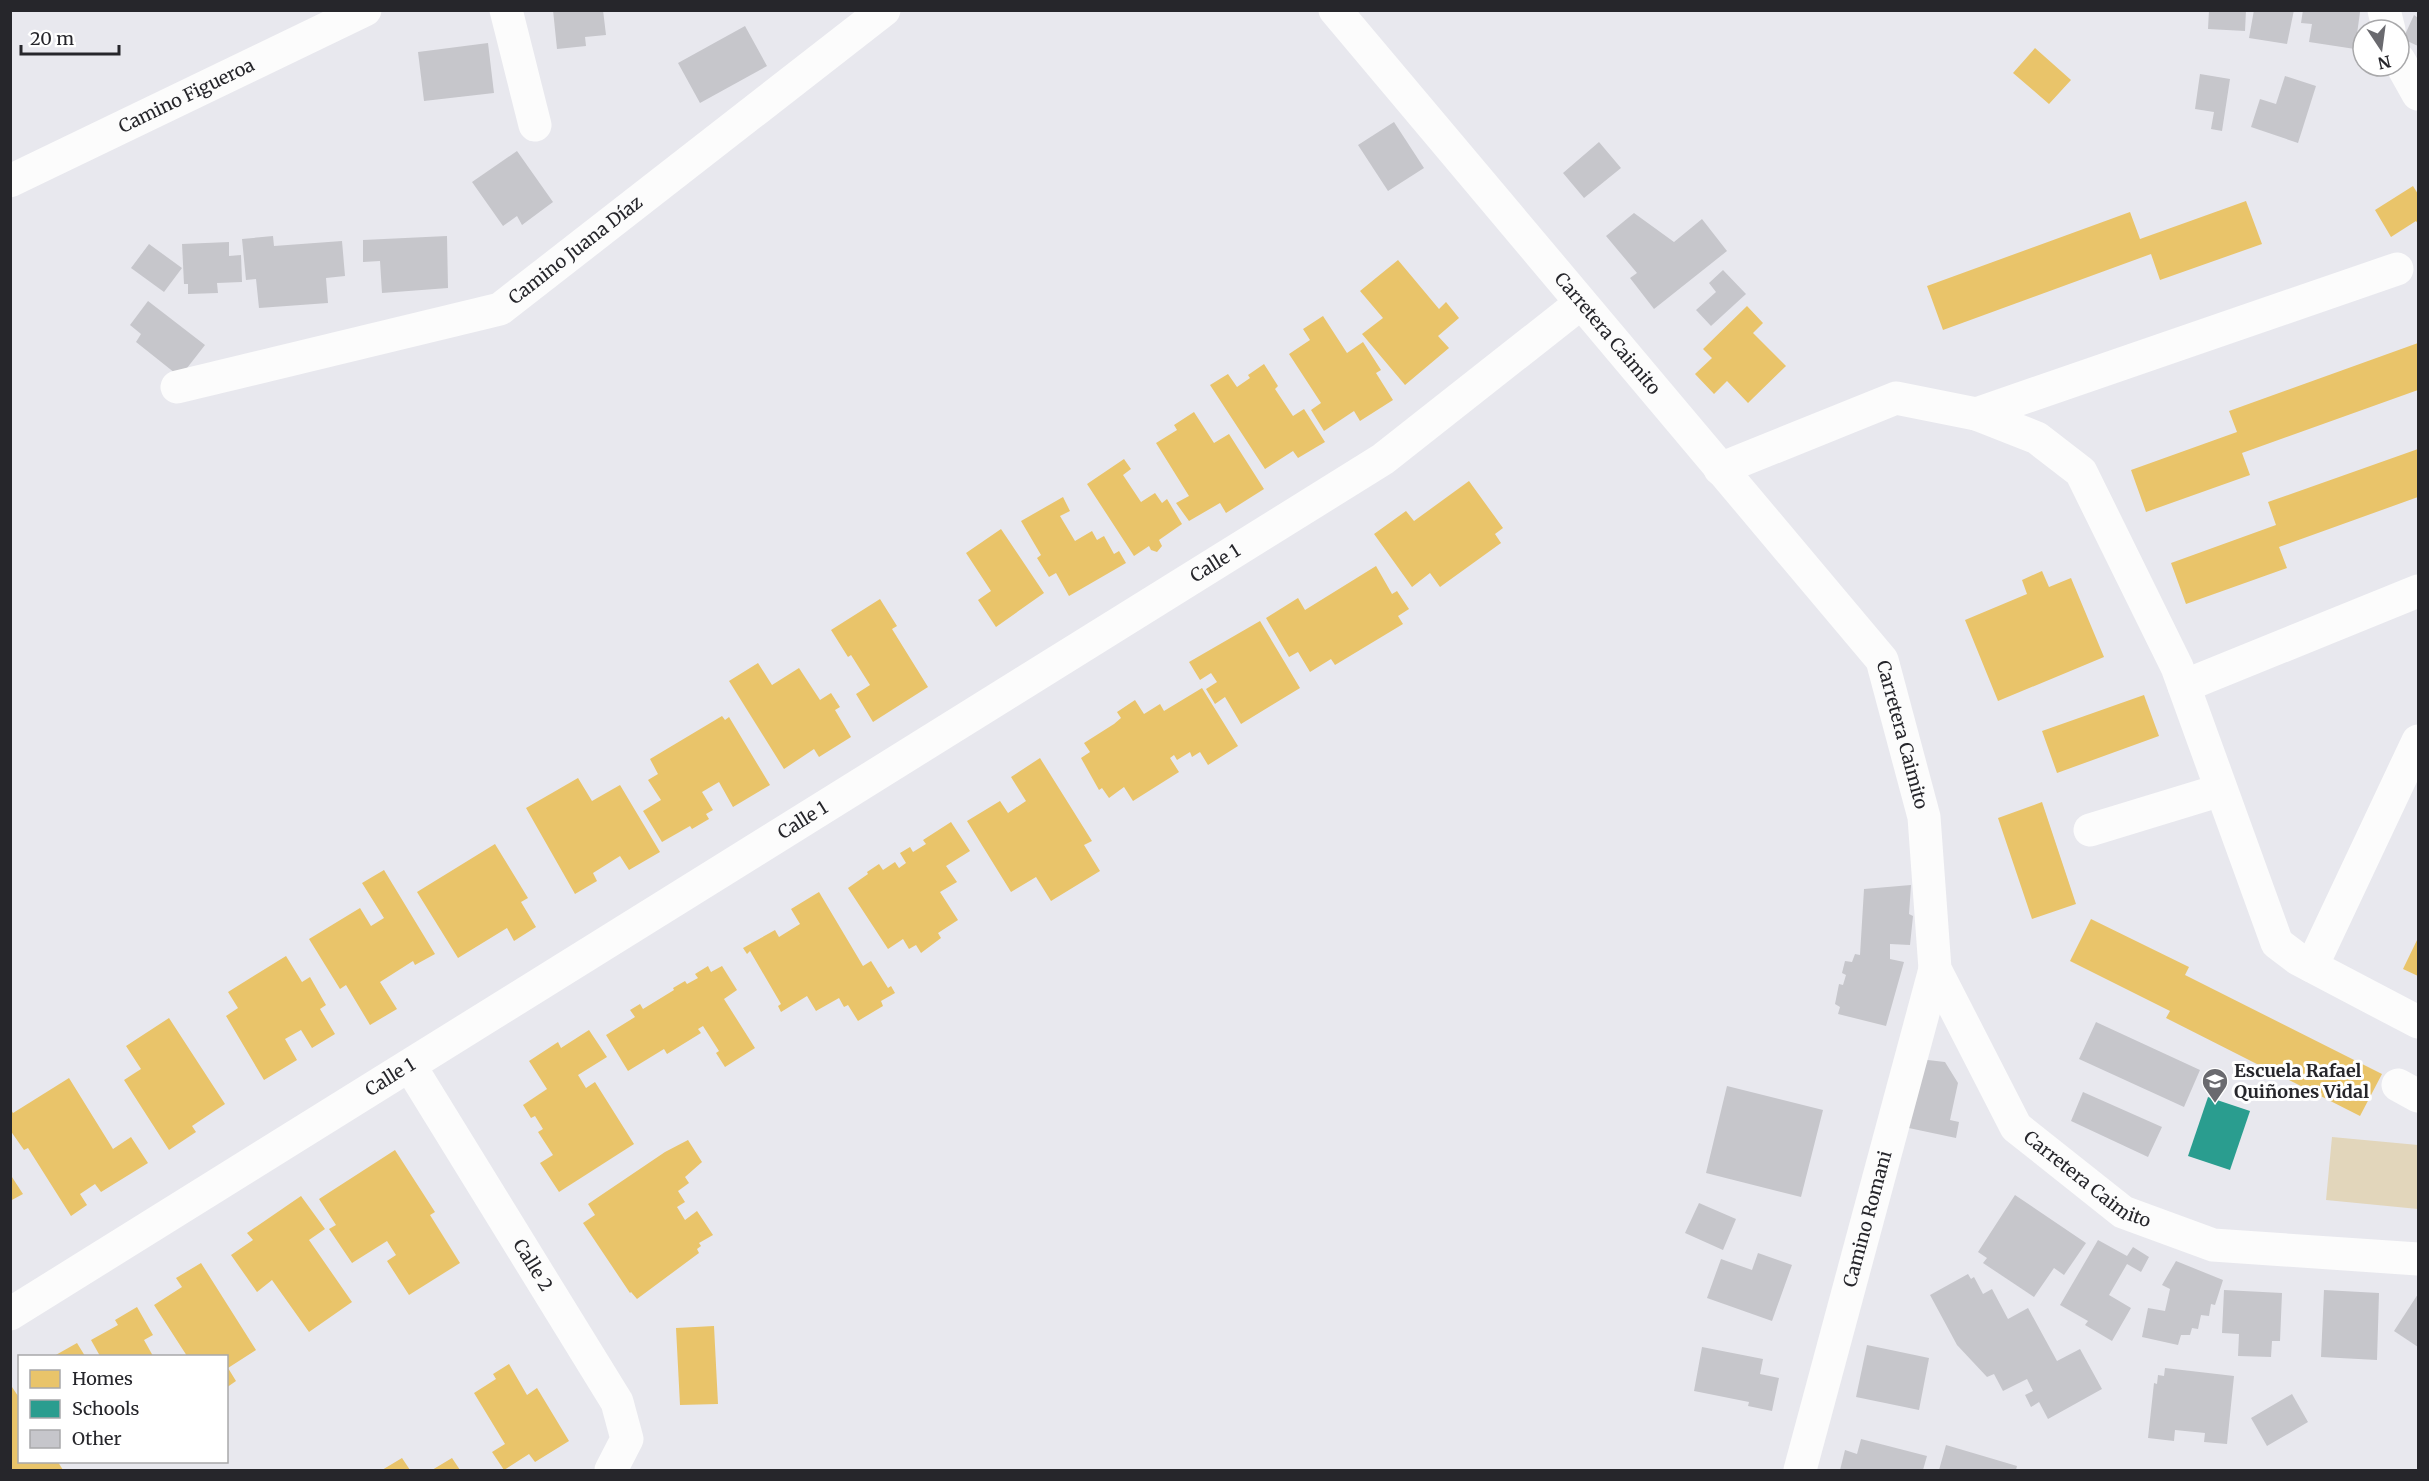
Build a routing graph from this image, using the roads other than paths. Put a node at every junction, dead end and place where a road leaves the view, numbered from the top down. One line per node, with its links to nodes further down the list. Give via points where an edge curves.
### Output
1 (365, 10): 8 (street, Camino Figueroa)
2 (506, 10): 7 (street)
3 (884, 10): 11 (street, Camino Juana Díaz, via 500,309)
4 (1335, 10): 10 (street, Carretera Caimito)
5 (2409, 78): 6 (street)
6 (2418, 94)
7 (535, 125)
8 (10, 181)
9 (2397, 269): 12 (street)
10 (1581, 303): 13 (street, Carretera Caimito); 22 (street, Calle 1, via 1383,459)
11 (177, 387)
12 (1976, 414): 13 (street, via 1896,398); 15 (street, via 2037,438 2081,472)
13 (1720, 469): 20 (street, Carretera Caimito, via 1882,660 1924,817)
14 (2418, 591): 15 (street)
15 (2184, 686): 17 (street)
16 (2418, 741): 19 (street)
17 (2221, 790): 18 (street); 19 (street, via 2277,943)
18 (2090, 830)
19 (2312, 966): 21 (street)
20 (1935, 969): 23 (street, Carretera Caimito, via 2016,1127 2123,1212 2214,1245); 26 (street, Camino Romani)
21 (2418, 1022)
22 (410, 1066): 24 (street, Calle 1); 25 (street, Calle 2, via 617,1402 627,1439)
23 (2418, 1259)
24 (10, 1314)
25 (611, 1470)
26 (1800, 1470)

